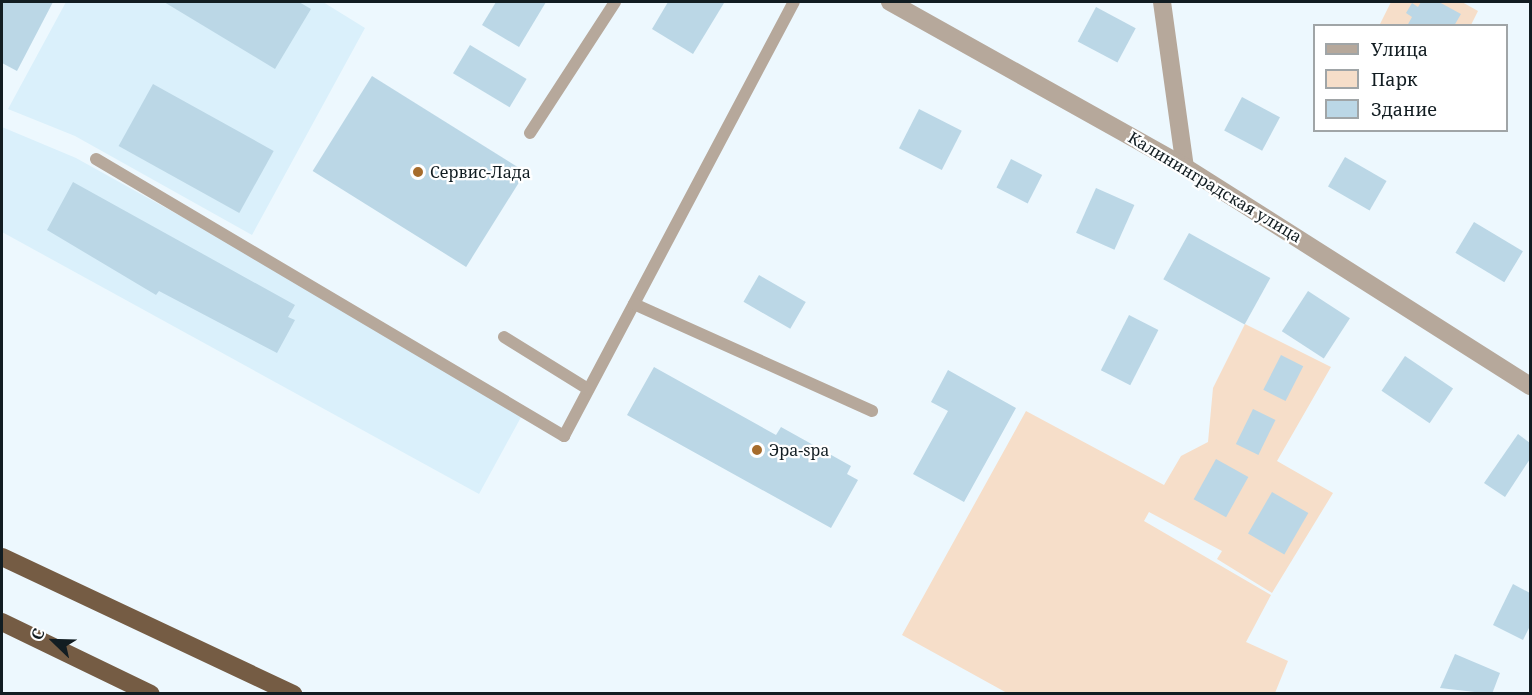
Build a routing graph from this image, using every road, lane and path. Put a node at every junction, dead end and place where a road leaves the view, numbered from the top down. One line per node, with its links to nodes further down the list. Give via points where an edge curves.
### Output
1 (615, 2): 5 (lane)
2 (794, 2): 8 (lane)
3 (890, 2): 7 (street, Калининградская улица)
4 (1162, 2): 7 (street)
5 (530, 133)
6 (96, 159): 11 (lane, via 564,436)
7 (1185, 167): 10 (street, Калининградская улица)
8 (634, 304): 11 (lane); 12 (lane)
9 (504, 337): 11 (lane)
10 (1530, 386)
11 (588, 389)
12 (872, 411)
13 (2, 556): 16 (highway)
14 (2, 622): 15 (highway)
15 (151, 693)
16 (293, 693)

